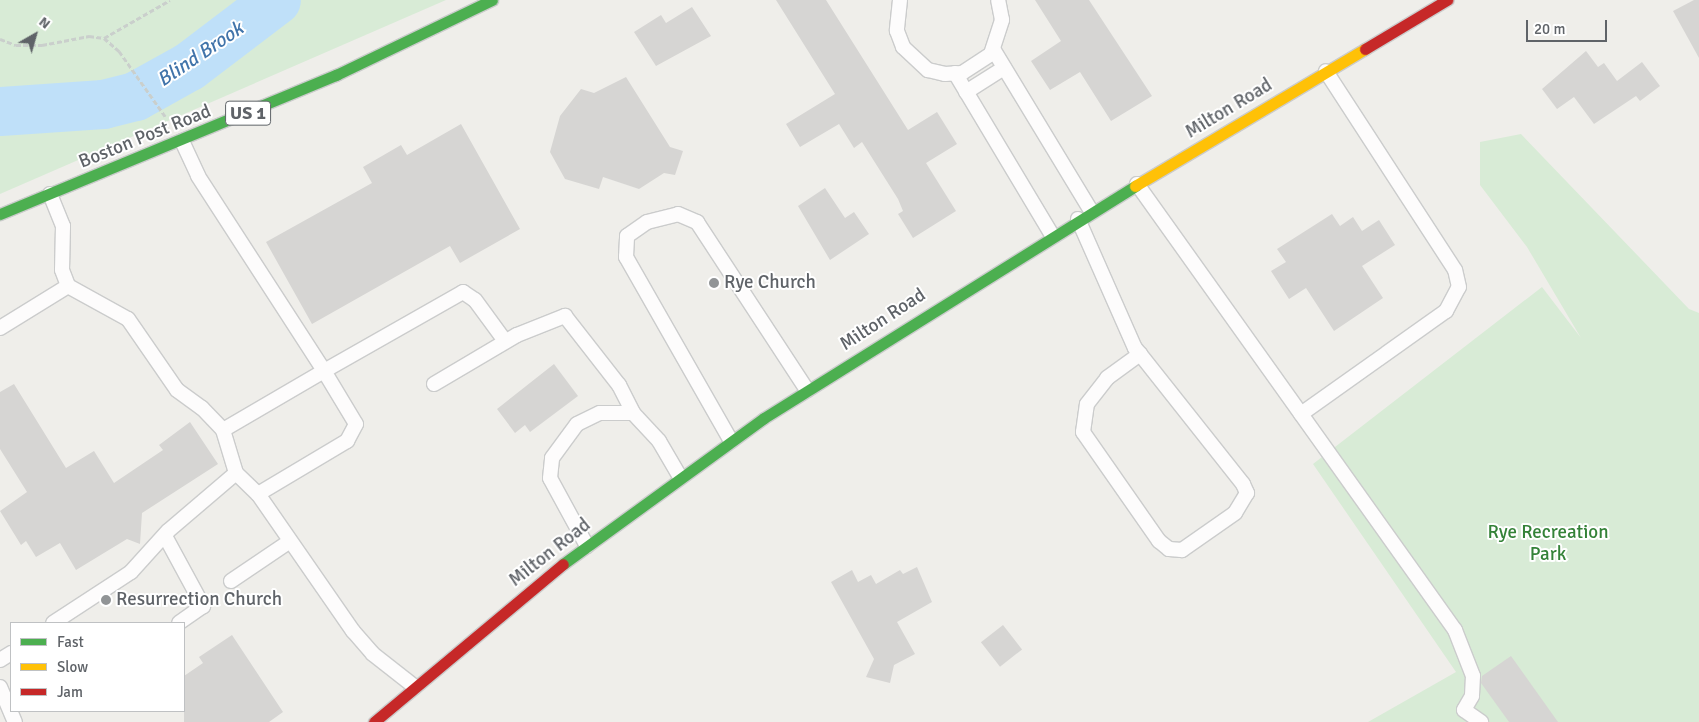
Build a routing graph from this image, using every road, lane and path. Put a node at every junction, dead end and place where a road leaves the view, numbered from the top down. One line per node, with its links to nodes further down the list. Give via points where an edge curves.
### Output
1 (170, 0): 6 (path)
2 (492, 0): 14 (street, Boston Post Road / US 1, via 367,61)
3 (900, 0): 11 (lane, via 897,31 903,47 928,70)
4 (998, 0): 8 (lane, via 1002,20)
5 (1447, 0): 10 (street, Milton Road)
6 (104, 38): 7 (path, via 89,36 42,45 16,45); 13 (path, via 132,67)
7 (0, 39)
8 (993, 49): 9 (lane); 11 (lane, via 978,66)
9 (1004, 68): 12 (lane); 17 (lane)
10 (1326, 72): 15 (street, Milton Road); 29 (lane, via 1455,270 1459,287 1446,311)
11 (955, 73): 12 (lane)
12 (966, 92): 20 (lane)
13 (161, 110)
14 (182, 141): 16 (street, Boston Post Road / US 1); 25 (lane, via 198,176)
15 (1137, 184): 17 (street, Milton Road); 29 (lane)
16 (50, 194): 18 (street, Boston Post Road / US 1); 21 (lane, via 63,226 62,270)
17 (1091, 211): 19 (street, Milton Road)
18 (0, 214)
19 (1078, 219): 20 (street, Milton Road); 24 (lane)
20 (1052, 235): 27 (street, Milton Road)
21 (68, 286): 22 (lane); 30 (lane, via 128,319 176,390 202,408)
22 (0, 328)
23 (506, 341): 25 (lane, via 475,300 463,292); 26 (lane); 28 (lane, via 565,316 619,385)
24 (1140, 354): 24 (lane, via 1247,493 1235,513 1182,550 1169,549 1159,541 1083,432 1087,404 1107,378)
25 (324, 371): 30 (lane); 34 (lane, via 356,424 355,434)
26 (434, 384)
27 (807, 390): 31 (street, Milton Road); 31 (lane, via 697,222 678,214 647,222 627,236 626,257)
28 (633, 413): 33 (lane, via 660,441); 37 (lane, via 600,413 577,424 552,458 550,478)
29 (1301, 414): 45 (lane, via 1455,630 1473,676 1472,696 1464,710)
30 (223, 430): 32 (lane)
31 (731, 441): 33 (street, Milton Road)
32 (236, 473): 34 (lane); 35 (lane)
33 (680, 477): 37 (street, Milton Road)
34 (258, 494): 36 (lane)
35 (165, 536): 39 (lane, via 131,572); 40 (lane, via 203,606)
36 (290, 541): 38 (lane); 42 (lane, via 353,631 373,654)
37 (587, 546): 42 (street, Milton Road)
38 (231, 581)
39 (55, 622)
40 (180, 622)
41 (0, 687): 43 (lane)
42 (415, 687): 44 (street, Milton Road)
43 (10, 710)
44 (374, 722)
45 (1481, 722)

